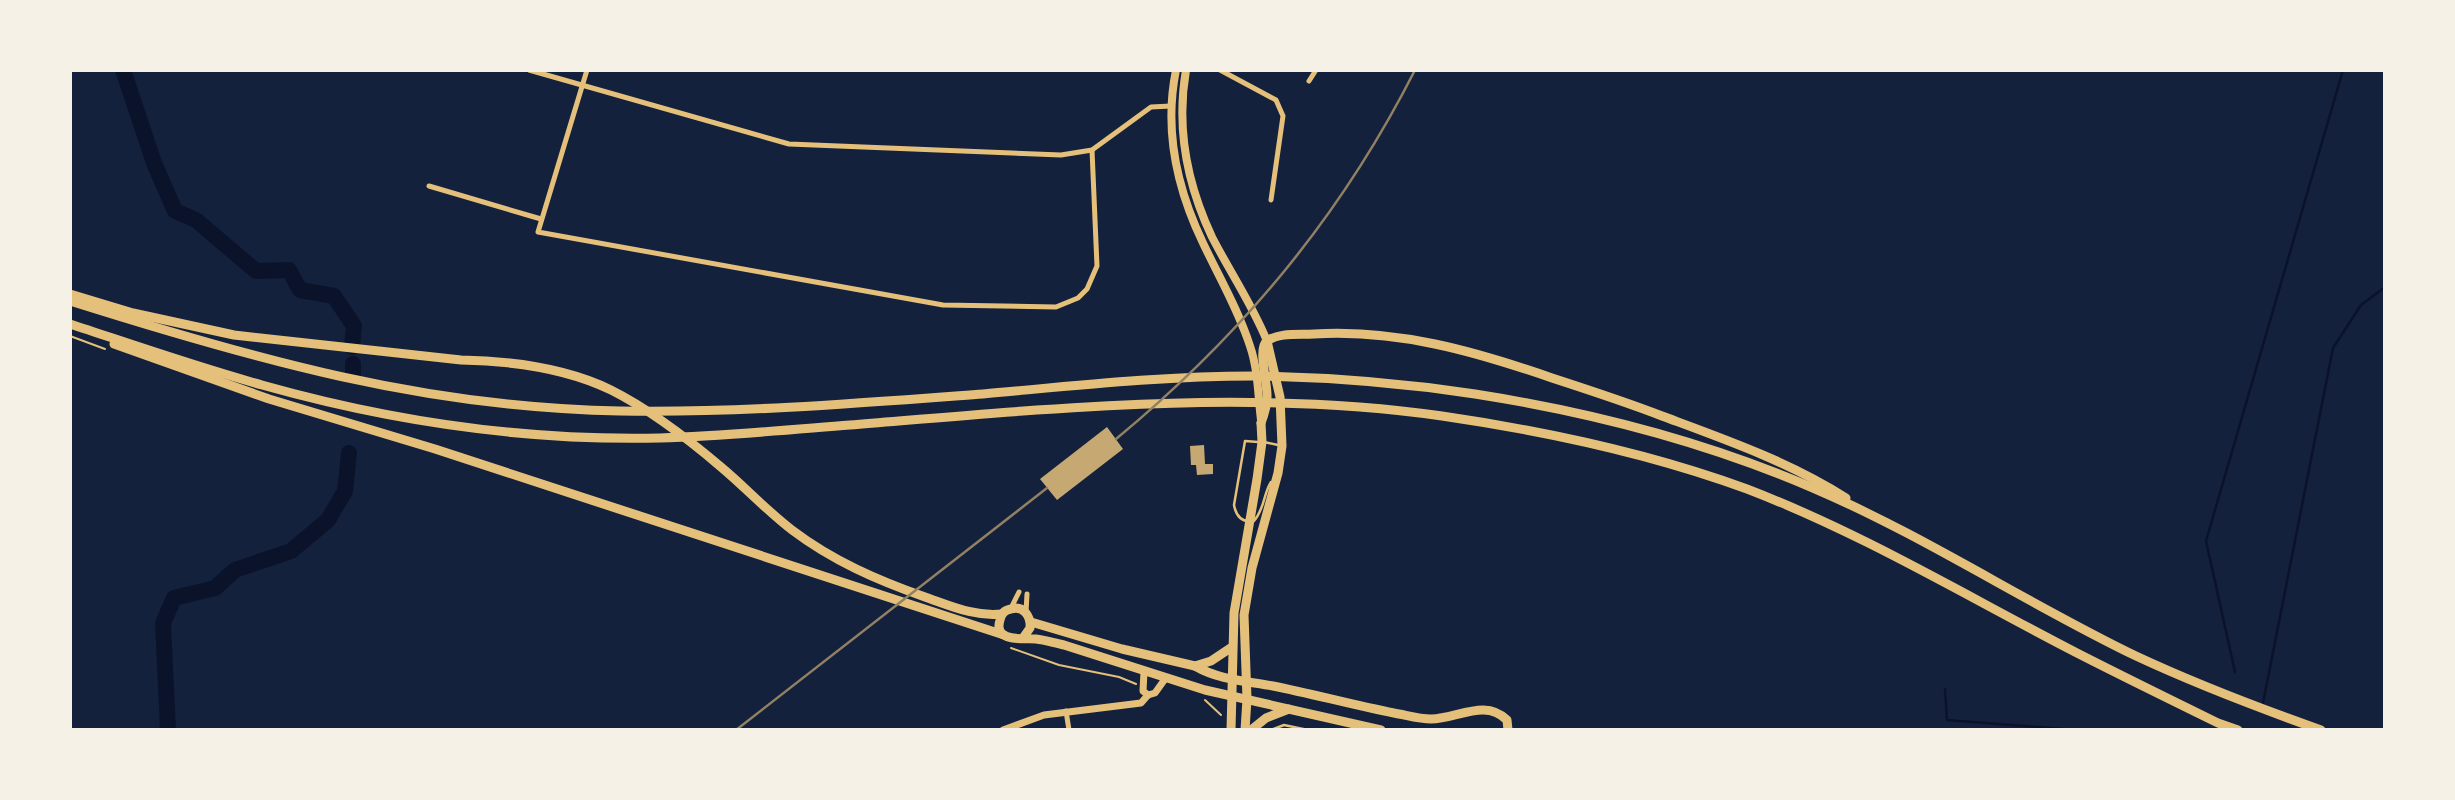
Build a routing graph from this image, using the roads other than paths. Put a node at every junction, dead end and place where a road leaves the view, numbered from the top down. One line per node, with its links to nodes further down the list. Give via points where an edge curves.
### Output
1 (529, 70): 8 (street)
2 (587, 70): 8 (street)
3 (1176, 70): 9 (main road)
4 (1186, 70): 17 (main road, via 1181,122 1203,216)
5 (1220, 70): 12 (street, via 1276,100 1283,117)
6 (1315, 70): 7 (street)
7 (1309, 81)
8 (583, 85): 10 (street, via 789,145 1061,155); 13 (street)
9 (1171, 106): 10 (street, via 1145,111); 18 (main road, via 1173,144 1185,198 1245,332)
10 (1093, 150): 13 (street, via 1097,266 1087,289 1056,307 943,305 538,232)
11 (429, 186): 13 (street)
12 (1271, 200)
13 (541, 219)
14 (70, 294): 27 (main road, via 234,335 494,360 568,375 614,392 677,431 790,529 830,556)
15 (70, 302): 22 (main road, via 260,358 366,383 479,402 566,410 797,406 1249,376 1415,386 1520,402 1635,428 1757,466)
16 (70, 325): 27 (main road, via 269,399); 51 (main road, via 311,398 433,422 514,432 659,438 1000,413 1219,403 1313,404 1439,416 1542,433 1651,458 1746,489 1863,540 2076,653)
17 (1267, 341): 18 (main road, via 1262,349); 22 (main road, via 1282,335 1351,332 1408,338 1483,355 1710,433 1825,484)
18 (1264, 362): 19 (main road, via 1267,396); 20 (main road, via 1280,397)
19 (1262, 442): 20 (lane); 23 (main road); 23 (lane, via 1245,441 1234,505 1236,513)
20 (1282, 446): 21 (main road)
21 (1278, 473): 23 (lane, via 1268,486 1263,510); 37 (main road, via 1244,615)
22 (1872, 515): 52 (main road, via 2135,655)
23 (1248, 522): 32 (main road)
24 (1019, 592): 26 (street)
25 (1027, 594): 29 (street)
26 (1012, 608): 28 (main road); 29 (main road)
27 (949, 611): 28 (main road); 30 (main road)
28 (1002, 614): 30 (main road, via 999,625)
29 (1029, 617): 31 (main road, via 1030,628); 33 (main road, via 1122,649)
30 (1004, 635): 31 (main road)
31 (1023, 638): 34 (main road, via 1064,645)
32 (1232, 647): 33 (main road); 36 (main road)
33 (1195, 666): 36 (main road)
34 (1144, 673): 35 (main road); 38 (street, via 1143,691)
35 (1165, 678): 38 (street, via 1155,693); 39 (main road)
36 (1231, 680): 37 (main road); 39 (main road)
37 (1246, 682): 40 (main road); 50 (main road, via 1429,719 1493,710 1507,720)
38 (1148, 695): 42 (street, via 1133,705)
39 (1231, 696): 40 (main road); 45 (main road)
40 (1247, 699): 41 (main road); 46 (main road)
41 (1289, 709): 46 (main road); 49 (main road)
42 (1066, 711): 43 (street); 44 (street)
43 (1003, 730)
44 (1069, 730)
45 (1231, 730)
46 (1248, 730)
47 (1271, 730): 48 (lane, via 1284,725)
48 (1308, 730)
49 (1381, 730)
50 (1508, 730)
51 (2238, 730)
52 (2321, 730)

